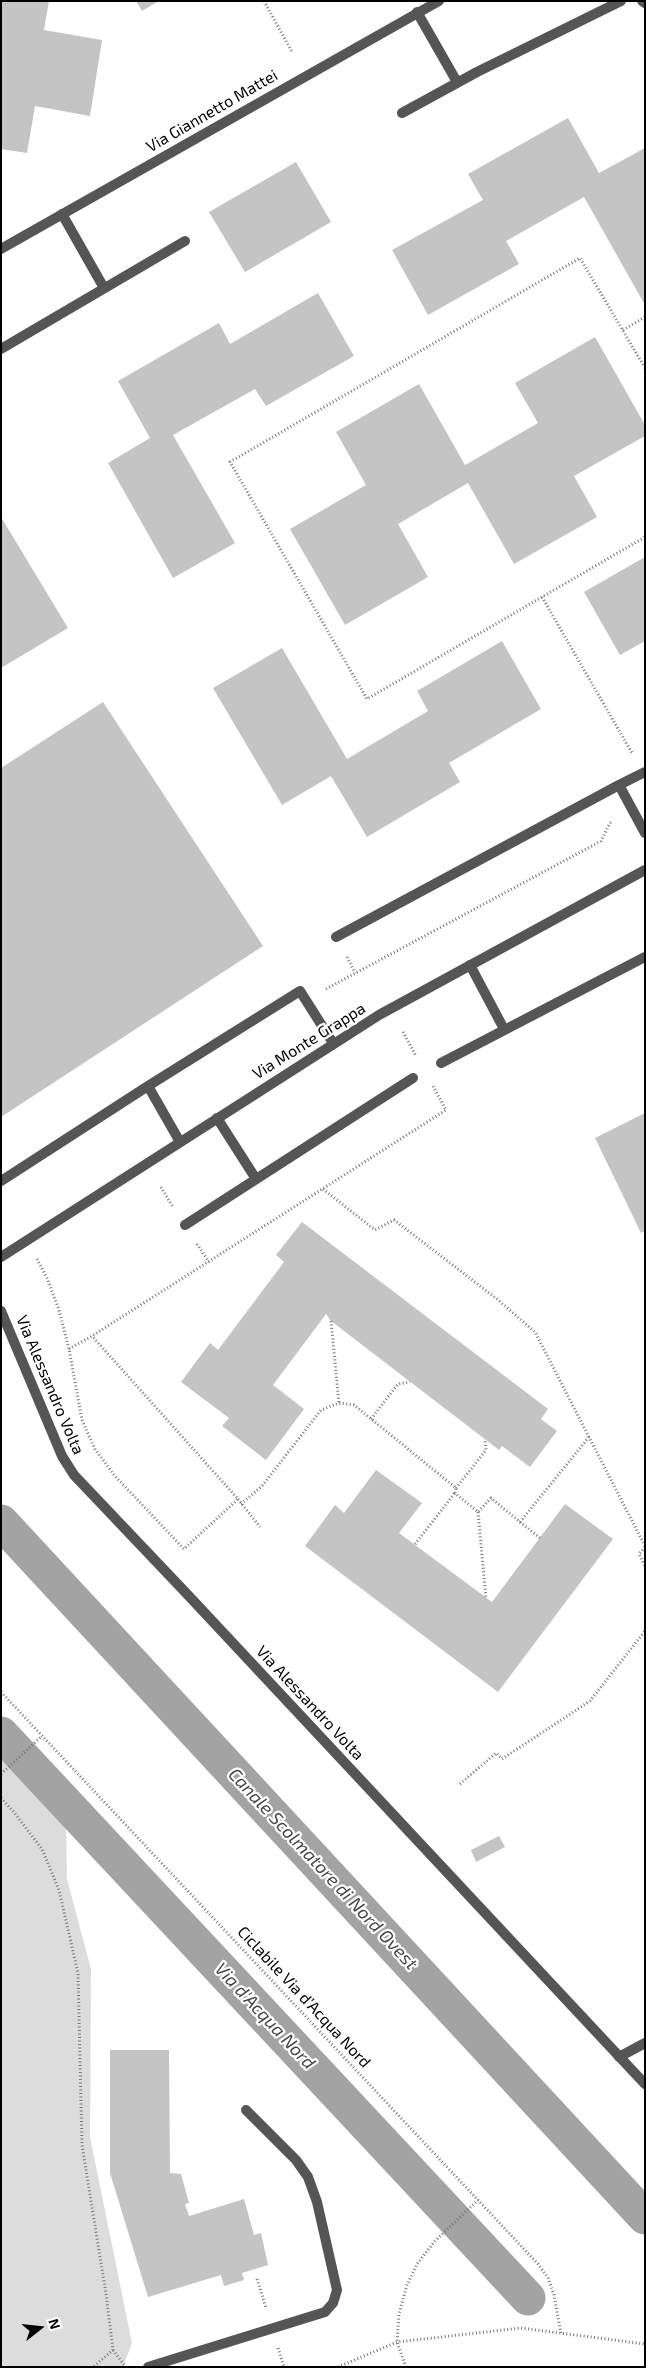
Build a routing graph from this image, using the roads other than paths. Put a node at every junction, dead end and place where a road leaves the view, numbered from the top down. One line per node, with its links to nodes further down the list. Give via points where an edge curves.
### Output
1 (439, 1): 3 (street, Via Giannetto Mattei)
2 (621, 1): 4 (street)
3 (417, 12): 4 (street); 6 (street, Via Giannetto Mattei)
4 (457, 82): 5 (street)
5 (402, 113)
6 (62, 214): 8 (street, Via Giannetto Mattei); 9 (street)
7 (186, 241): 9 (street)
8 (1, 249)
9 (104, 288): 10 (street)
10 (1, 348)
11 (645, 772): 12 (street)
12 (619, 785): 13 (street); 15 (street)
13 (645, 833)
14 (645, 870): 17 (street, Via Monte Grappa)
15 (336, 937)
16 (645, 956): 18 (street)
17 (470, 965): 18 (street); 19 (street, Via Monte Grappa)
18 (504, 1029): 20 (street)
19 (333, 1043): 22 (street, via 300,991); 23 (street, Via Monte Grappa)
20 (441, 1063)
21 (413, 1078): 25 (street)
22 (148, 1086): 24 (street); 26 (street)
23 (217, 1118): 24 (street, Via Monte Grappa); 25 (street)
24 (180, 1142): 28 (street, Via Monte Grappa)
25 (256, 1179): 27 (street)
26 (1, 1181)
27 (185, 1225)
28 (1, 1257)
29 (1, 1312): 31 (street, Via Alessandro Volta, via 62,1456 74,1475)
30 (645, 2043): 31 (street)
31 (619, 2057): 32 (street, Via Alessandro Volta)
32 (645, 2084)
33 (246, 2110): 34 (street, via 296,2160 308,2177 338,2290 334,2303 325,2312)
34 (148, 2367)

